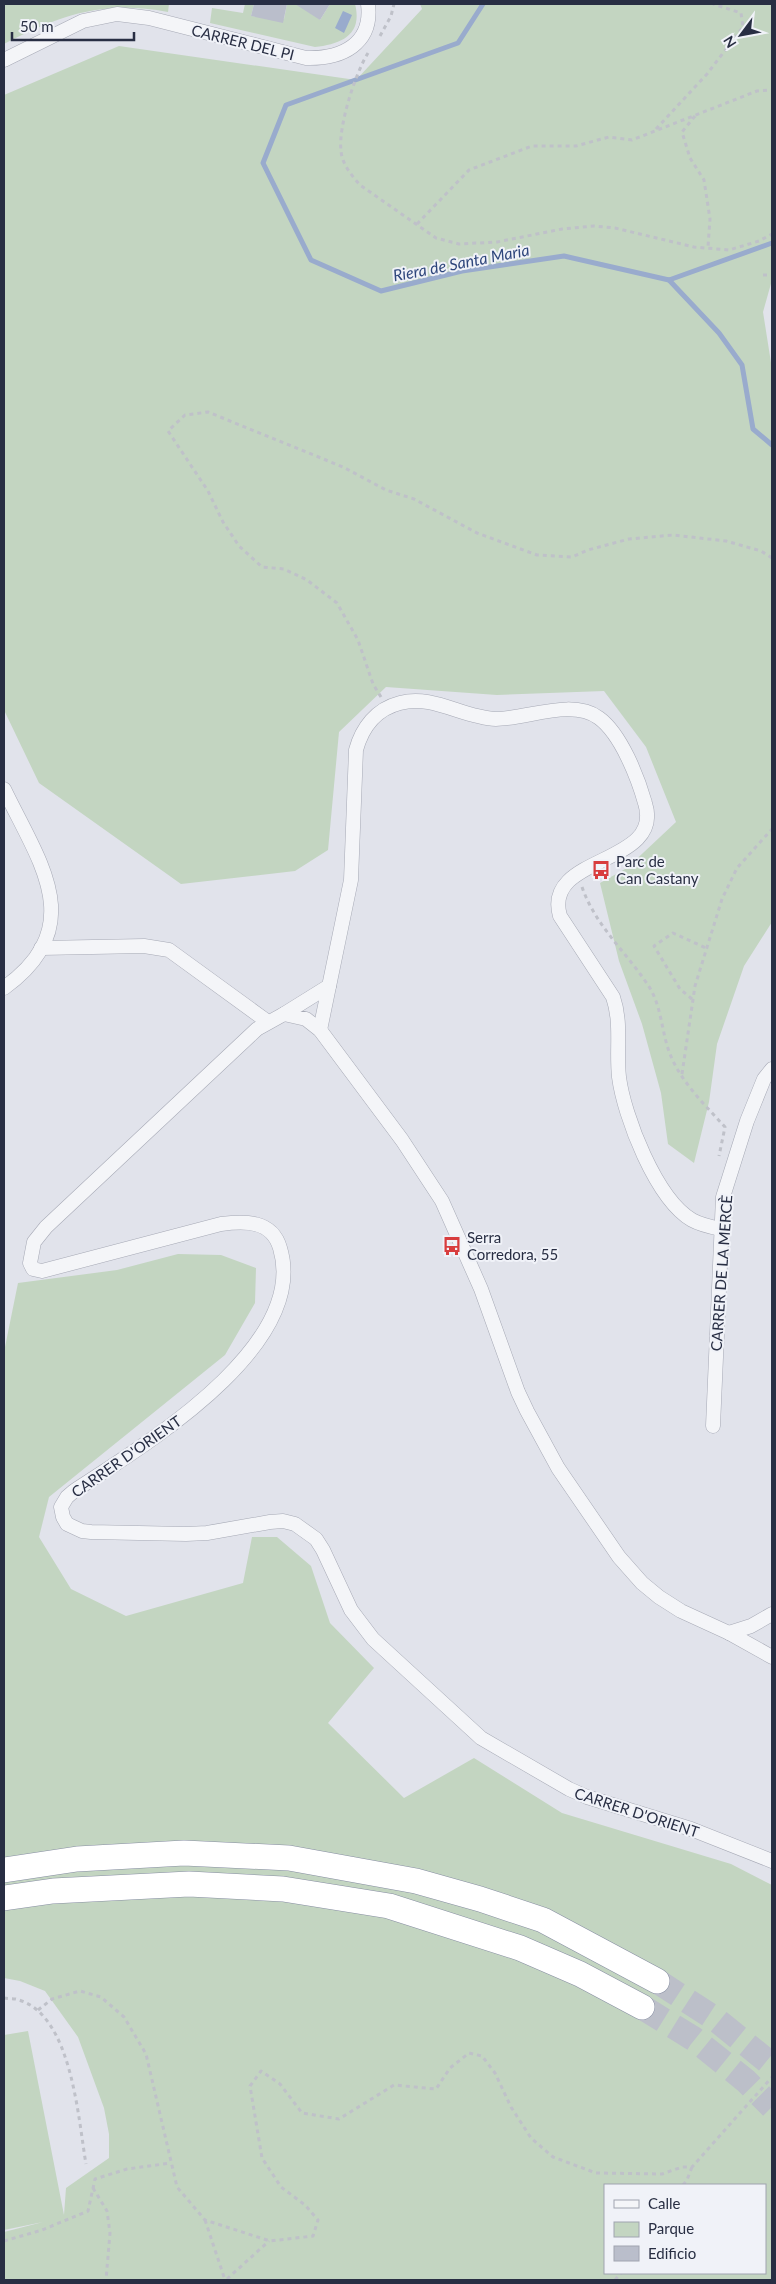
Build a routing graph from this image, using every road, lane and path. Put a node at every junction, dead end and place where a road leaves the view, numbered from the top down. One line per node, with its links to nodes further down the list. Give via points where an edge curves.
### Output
1 (368, 4): 6 (street, CARRER DEL PI, via 367,28 359,42 321,58 306,58 149,18 116,14 83,20)
2 (394, 4): 4 (path)
3 (713, 4): 9 (path, via 741,13 743,27 708,74)
4 (378, 40)
5 (372, 48): 10 (path, via 351,91 341,152 360,185)
6 (4, 60)
7 (772, 90): 8 (path, via 757,92)
8 (695, 115): 9 (path); 12 (path, via 682,132 690,158 704,180 710,219)
9 (653, 131): 10 (path, via 632,140 609,137 576,146 532,146 469,170)
10 (417, 224): 12 (path, via 436,238 459,244 497,242 594,226 694,247)
11 (772, 234): 12 (path, via 729,250)
12 (708, 247)
13 (763, 275): 14 (path)
14 (772, 275)
15 (772, 558): 16 (path, via 761,551 726,541 673,536 629,539 572,557 537,554 477,533 414,498 386,490 343,467 240,424 208,412 185,416 168,431 208,491 239,546 262,567 284,569 307,580 337,603 358,640 373,684)
16 (388, 707): 19 (street, via 418,701 494,719 574,709 598,717 608,725 622,746 645,802 647,821 644,832 631,844); 22 (street, via 371,719 356,750 351,880)
17 (4, 789): 20 (street, via 50,890 52,918)
18 (772, 829): 21 (path, via 737,868 722,899)
19 (578, 874): 29 (path, via 598,921 649,986 661,1012 670,1052); 31 (street, via 560,890 557,906 560,916 618,1009 622,1090 645,1158 664,1192 682,1212 693,1220)
20 (41, 948): 23 (street, via 24,972); 26 (street, via 156,946 169,950)
21 (706, 948): 24 (path); 24 (path, via 673,933 654,946 680,989)
22 (329, 986): 25 (street, CARRER D'ORIENT); 27 (street)
23 (4, 988)
24 (692, 999): 29 (path)
25 (284, 1014): 26 (street, CARRER D'ORIENT); 27 (street, via 306,1019)
26 (268, 1022): 36 (street, CARRER D'ORIENT, via 60,1213 34,1242 30,1263 33,1269 42,1271 221,1224 246,1222 261,1224 271,1233 280,1247 283,1262 278,1299 259,1340 194,1409 64,1500 61,1508 64,1521 74,1528 91,1532 177,1534 207,1533 270,1522 295,1524 320,1544 351,1610 372,1639 481,1738 587,1797 691,1829)
27 (320, 1030): 34 (street, via 402,1140 442,1201 481,1289 527,1411 558,1468 601,1532 628,1569 659,1597)
28 (772, 1069): 31 (street, CARRER DE LA MERCÈ, via 764,1079 747,1121 723,1197)
29 (682, 1075): 30 (path, via 725,1127)
30 (717, 1164)
31 (721, 1229): 32 (street, CARRER DE LA MERCÈ)
32 (713, 1426)
33 (772, 1614): 34 (street, via 743,1630)
34 (729, 1633): 35 (street)
35 (772, 1657)
36 (772, 1861)
37 (4, 1870): 39 (highway, via 77,1859 184,1853 288,1858 416,1881 544,1920)
38 (4, 1898): 41 (highway, via 53,1891 189,1884 283,1889 389,1906 520,1948 580,1974)
39 (658, 1980)
40 (4, 1998): 42 (path, via 19,2000)
41 (642, 2007)
42 (38, 2010): 44 (path, via 52,1999 80,1991 101,1997 124,2017 146,2054); 45 (path, via 59,2038 72,2083)
43 (772, 2077): 46 (path)
44 (171, 2163): 48 (path, via 127,2169 95,2179); 49 (path, via 177,2187)
45 (86, 2164)
46 (692, 2167): 47 (path); 51 (path, via 662,2174 596,2173 553,2157 530,2138 495,2073 482,2056 469,2053 450,2068 436,2088 394,2085 339,2119 302,2113 280,2084 262,2071 250,2086 262,2158 281,2187 305,2205 318,2220 313,2236)
47 (684, 2184)
48 (93, 2188): 50 (path, via 88,2210 42,2230); 52 (path, via 107,2211 110,2233)
49 (205, 2220): 51 (path); 53 (path)
50 (4, 2241)
51 (270, 2241): 53 (path)
52 (106, 2280)
53 (226, 2280)

